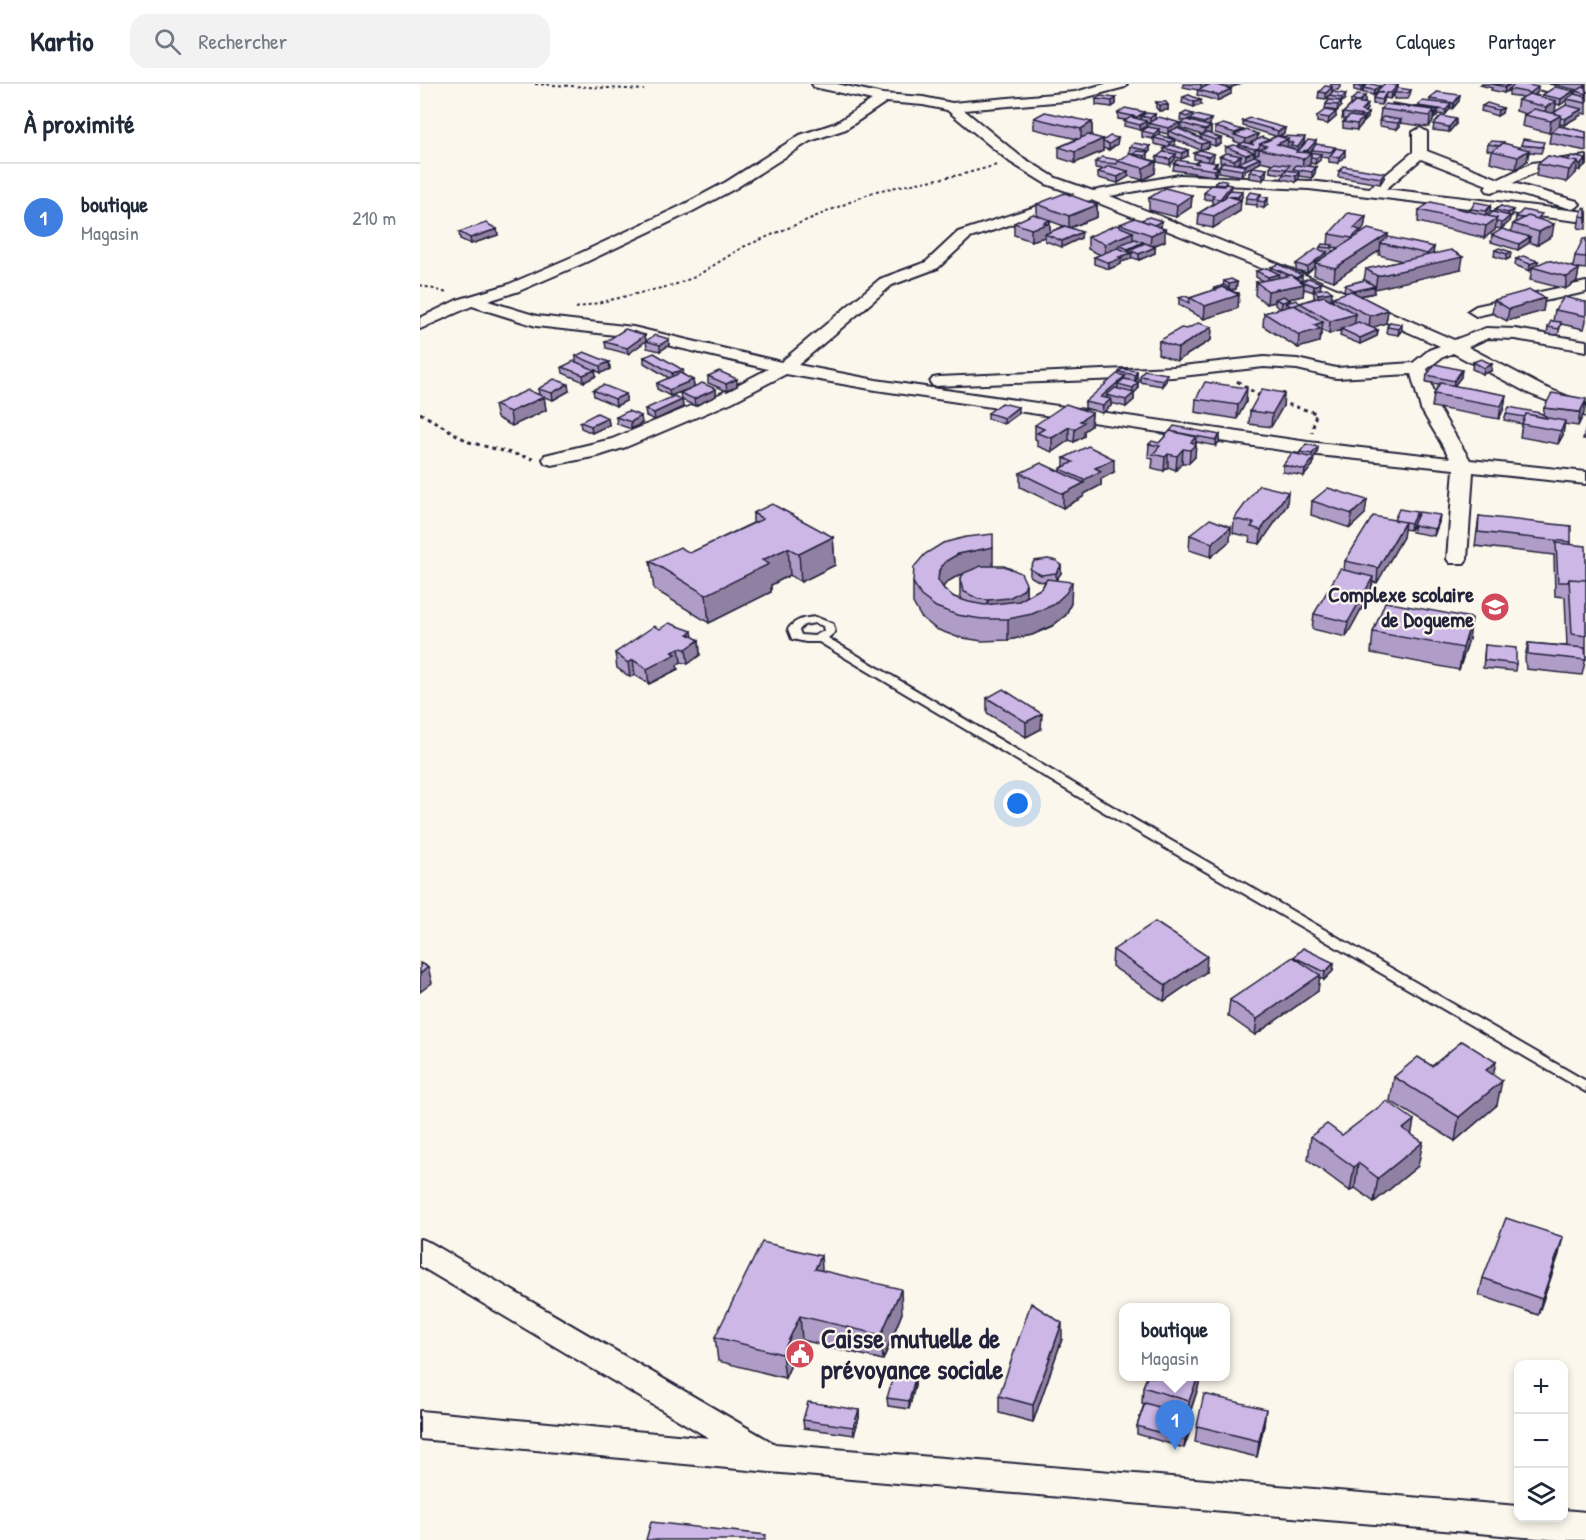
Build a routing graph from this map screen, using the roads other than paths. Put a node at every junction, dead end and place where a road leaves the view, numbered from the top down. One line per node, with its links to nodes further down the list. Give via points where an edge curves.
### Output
1 (819, 84): 5 (street)
2 (1120, 84): 6 (street, via 1076,96)
3 (1533, 84): 4 (street)
4 (1586, 96)
5 (883, 98): 7 (street); 19 (street, via 841,126 805,138 686,209 578,260)
6 (985, 105): 7 (street); 8 (street)
7 (952, 106): 8 (street)
8 (967, 120): 14 (street, via 1015,159 1051,181)
9 (1420, 132): 10 (street)
10 (1420, 153): 12 (street); 13 (street)
11 (1586, 160): 12 (street, via 1537,166)
12 (1499, 184): 15 (street); 16 (street)
13 (1373, 193): 14 (street, via 1266,182 1179,179); 15 (street)
14 (1092, 195): 22 (street, via 1292,275); 24 (street, via 964,235 932,265 886,282)
15 (1459, 204): 17 (street)
16 (1586, 207)
17 (1586, 217)
18 (1586, 287): 20 (street)
19 (473, 301): 21 (street); 24 (street, via 536,321 633,332)
20 (1476, 311)
21 (420, 324)
22 (1453, 346): 23 (street, via 1486,333 1500,333); 25 (street, via 1425,360); 27 (street, via 1536,390)
23 (1586, 346)
24 (784, 368): 26 (street); 28 (street, via 726,398 619,443)
25 (1418, 368): 26 (street, via 1342,374 1283,362 1173,372); 29 (street, via 1430,409)
26 (876, 385): 29 (street, via 1308,448)
27 (1586, 411)
28 (552, 459)
29 (1464, 466): 30 (street); 31 (street)
30 (1586, 478)
31 (1457, 559)
32 (822, 639): 33 (lane)
33 (1586, 1087)
34 (420, 1251): 36 (street)
35 (420, 1425): 36 (street)
36 (770, 1458): 37 (street)
37 (1586, 1527)

